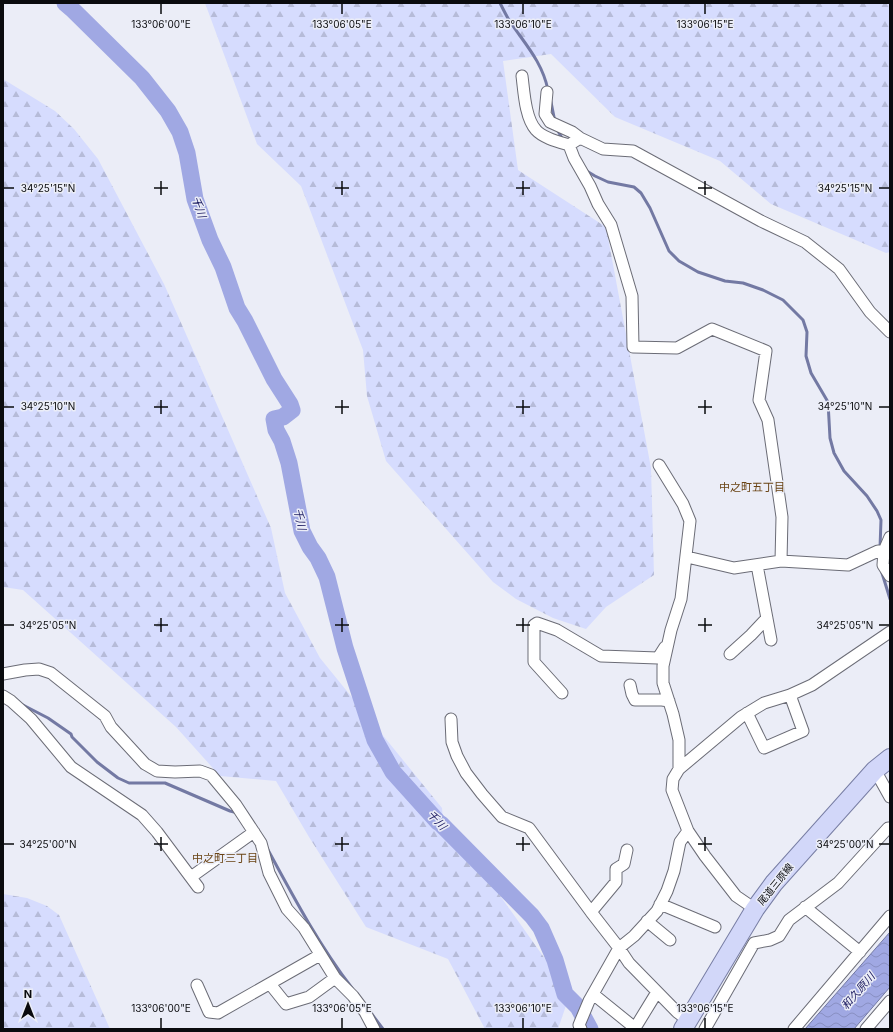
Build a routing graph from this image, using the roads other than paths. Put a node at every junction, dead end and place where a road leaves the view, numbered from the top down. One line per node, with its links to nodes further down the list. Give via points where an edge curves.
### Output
1 (522, 76): 4 (street, via 527,108 536,131 553,141)
2 (547, 92): 3 (street, via 545,114 550,122)
3 (580, 138): 4 (street); 5 (street, via 604,149 634,151 761,221 805,242 839,269 870,312)
4 (569, 145): 10 (street, via 611,225 632,296 633,347 677,348 712,329 766,351 759,400 768,420 782,517)
5 (890, 332)
6 (658, 465): 9 (street, via 683,504 690,521)
7 (890, 537): 8 (street)
8 (884, 551): 10 (street, via 848,565); 12 (street, via 883,564)
9 (687, 557): 11 (street, via 734,568); 16 (street, via 682,599)
10 (781, 561): 11 (street)
11 (757, 564): 13 (street)
12 (890, 576)
13 (767, 618): 15 (street); 17 (street)
14 (890, 632): 21 (street, via 812,684)
15 (771, 640)
16 (669, 641): 20 (street, via 658,658 601,656 557,630 537,623 534,625 534,662); 23 (street, via 663,683)
17 (730, 654)
18 (3, 674): 32 (street, via 39,669 51,673 105,716 111,727 146,764 157,771 200,771 211,775)
19 (630, 685): 23 (street, via 635,700)
20 (562, 693)
21 (790, 695): 24 (street, via 764,703); 24 (street, via 803,731 764,748)
22 (3, 696): 34 (street, via 31,719 71,767 142,815)
23 (669, 701): 27 (street, via 679,740)
24 (747, 714): 27 (street)
25 (451, 720): 39 (street, via 452,742 466,773 502,817 529,828)
26 (890, 758): 28 (main road, 尾道三原線)
27 (679, 769): 31 (street, via 673,779 672,790)
28 (875, 770): 29 (street); 38 (main road, 尾道三原線, via 774,883)
29 (890, 797)
30 (890, 828): 37 (street, via 838,883)
31 (688, 831): 36 (street, via 680,842 674,871); 38 (street, via 736,896)
32 (254, 832): 34 (street); 46 (street, via 261,843 269,873 286,909 304,928)
33 (627, 850): 39 (street, via 624,864 616,869 616,882)
34 (191, 877): 35 (street)
35 (198, 886)
36 (660, 904): 41 (street); 42 (street)
37 (805, 907): 45 (street); 56 (street, via 789,920 779,936 754,943)
38 (755, 909): 53 (main road, 尾道三原線)
39 (591, 912): 44 (street)
40 (890, 916): 45 (street)
41 (647, 921): 43 (street); 44 (street)
42 (714, 927)
43 (670, 940)
44 (619, 948): 50 (street, via 629,963); 51 (street)
45 (860, 952): 57 (street)
46 (320, 955): 47 (street); 48 (street)
47 (335, 978): 48 (street, via 310,997 286,1004); 54 (street, via 354,996)
48 (270, 984): 49 (street, via 218,1013 209,1012)
49 (197, 985)
50 (657, 992): 51 (street, via 635,1028); 53 (street)
51 (593, 994): 55 (street, via 579,1025)
52 (890, 1001): 58 (street)
53 (686, 1024)
54 (374, 1029)
55 (581, 1029)
56 (705, 1029)
57 (794, 1029)
58 (866, 1029)

